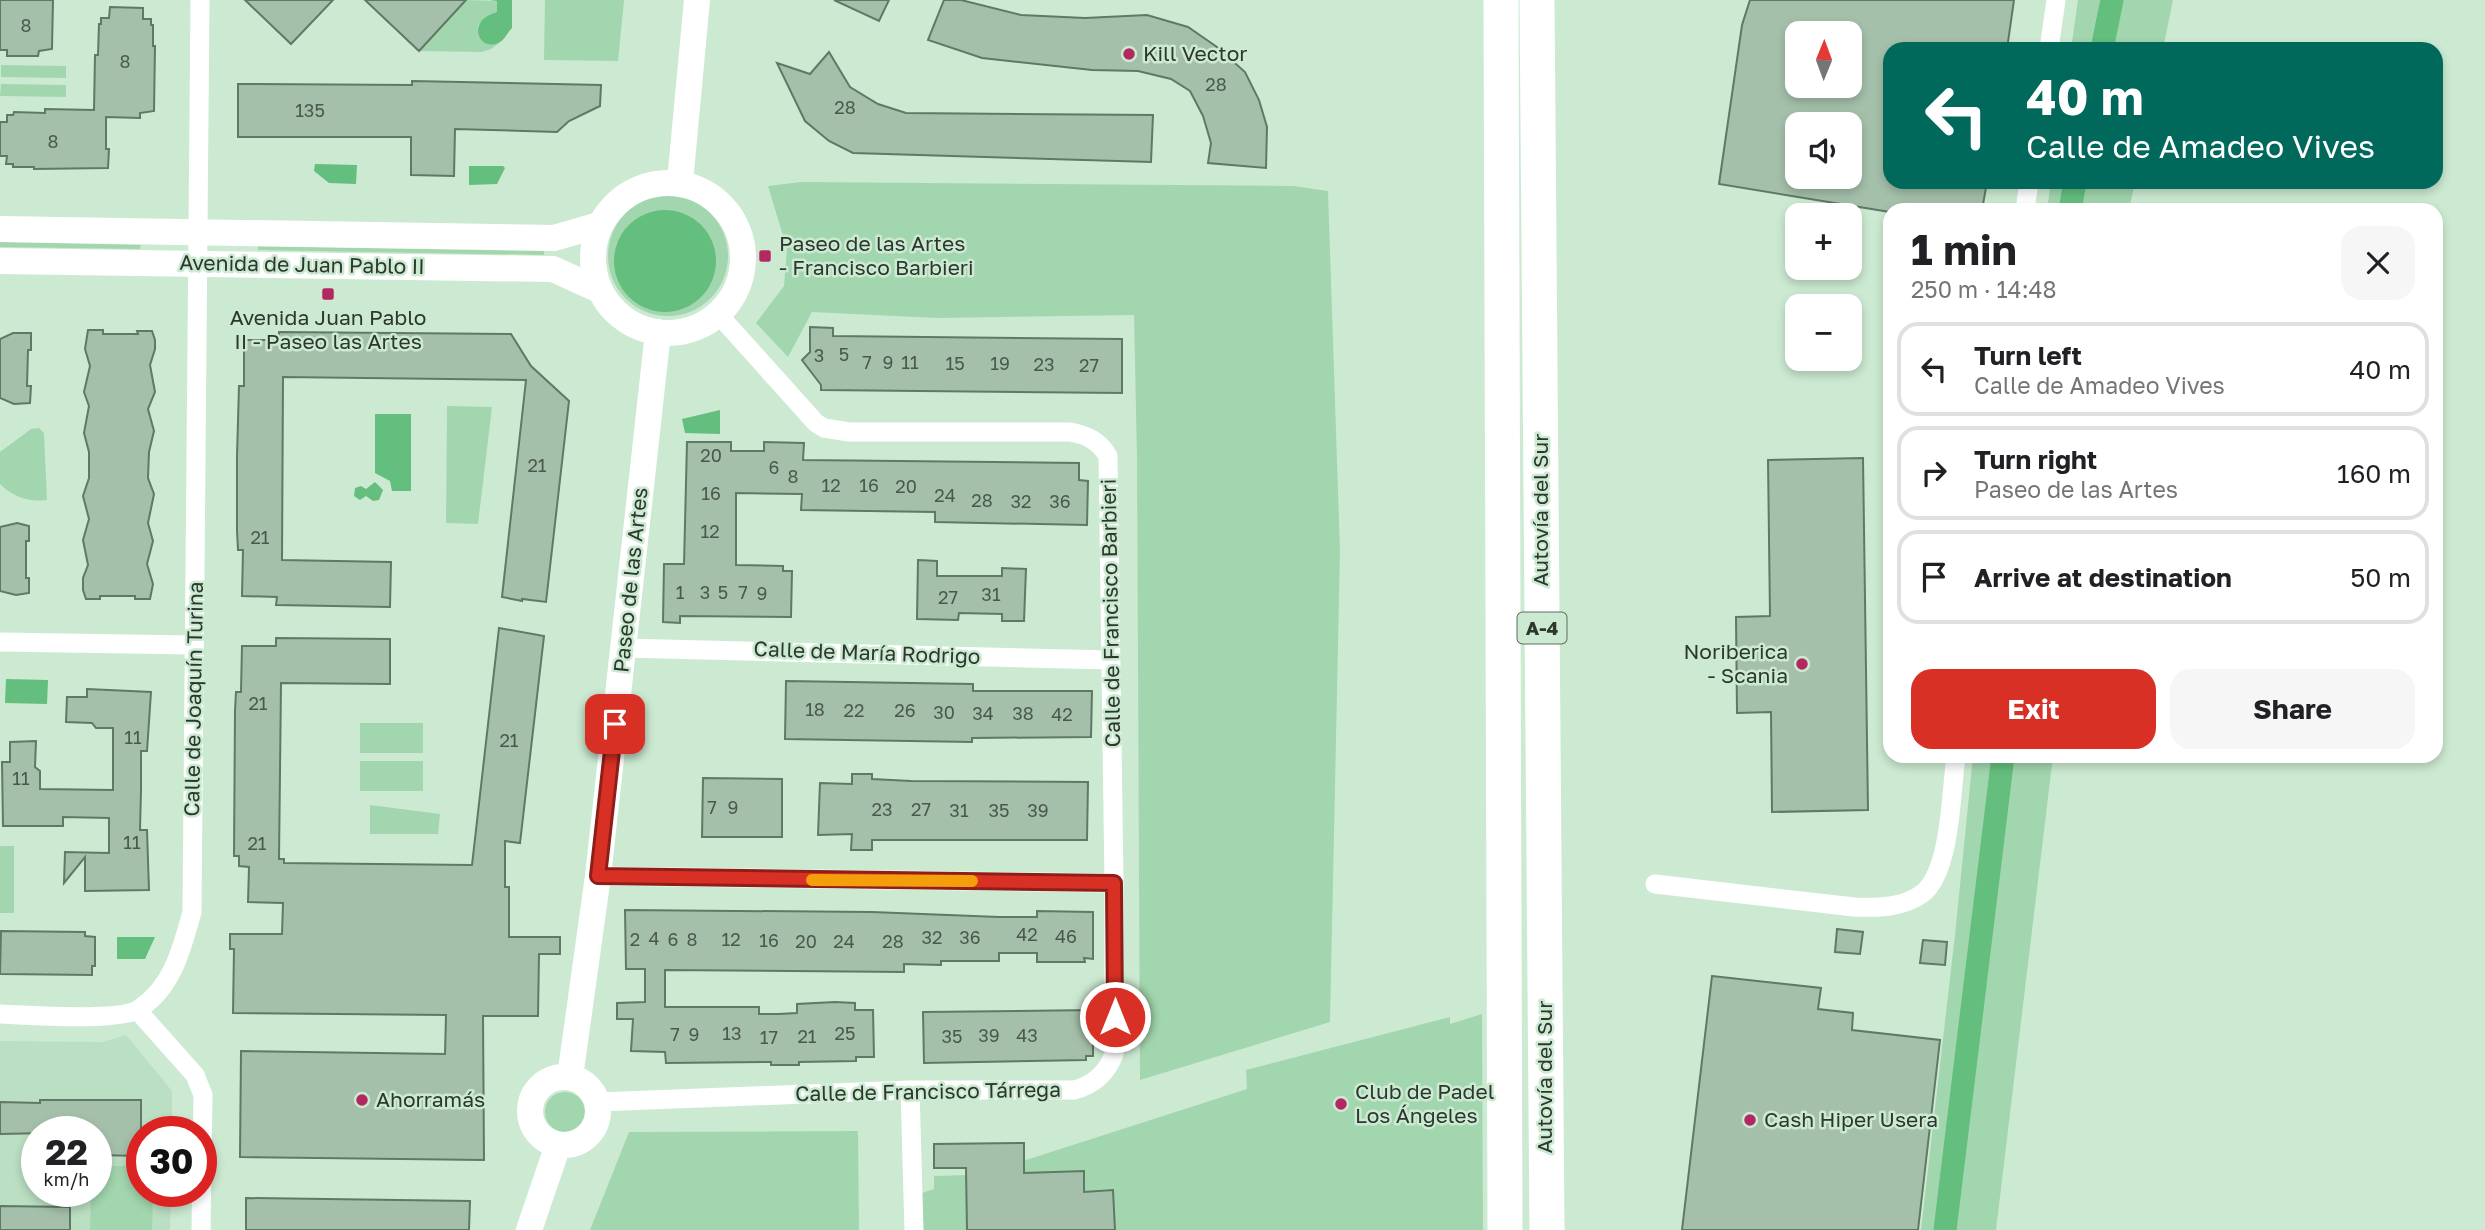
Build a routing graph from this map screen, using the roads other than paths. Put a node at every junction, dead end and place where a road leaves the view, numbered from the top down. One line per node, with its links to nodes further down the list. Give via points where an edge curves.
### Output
1 (200, 0): 10 (street, Calle de Joaquín Turina)
2 (697, 0): 7 (main road)
3 (1501, 0): 33 (highway, Autovía del Sur / A-4)
4 (1537, 0): 34 (highway, Autovía del Sur / A-4)
5 (2056, 0): 6 (street)
6 (2050, 42)
7 (680, 182): 8 (main road, via 653,183 628,193); 14 (main road, via 704,191 723,206 736,223 743,246 738,286)
8 (599, 225): 10 (main road, Avenida de Juan Pablo II, via 554,238); 13 (main road, via 592,251)
9 (0, 229): 10 (main road, Avenida de Juan Pablo II)
10 (198, 232): 12 (street, Calle de Joaquín Turina)
11 (0, 261): 12 (main road, Avenida de Juan Pablo II)
12 (198, 264): 13 (main road, Avenida de Juan Pablo II, via 553,269); 17 (street, Calle de Joaquín Turina)
13 (599, 290): 15 (main road, via 621,317 636,327)
14 (718, 314): 15 (main road, via 681,332); 19 (street, Calle de Francisco Barbieri, via 824,428 849,432 1070,432 1101,446 1109,468)
15 (658, 332): 18 (main road, Paseo de las Artes)
16 (0, 642): 17 (street)
17 (194, 645): 24 (street, Calle de Joaquín Turina, via 192,912 179,958 163,987)
18 (624, 648): 19 (street, Calle de María Rodrigo); 21 (main road, Paseo de las Artes)
19 (1111, 660): 22 (street, Calle de Francisco Barbieri)
20 (1955, 763): 23 (street, via 1943,855 1923,892 1905,902 1883,908 1854,907)
21 (598, 876): 22 (street); 26 (main road, Paseo de las Artes)
22 (1114, 883): 27 (street, Calle de Francisco Tárrega, via 1114,1054 1102,1075 1073,1090)
23 (1655, 884)
24 (138, 1011): 25 (street, via 114,1016); 30 (street, via 195,1075 204,1095)
25 (0, 1014)
26 (570, 1077): 28 (main road, via 588,1086); 29 (main road, via 551,1079 535,1092 530,1106 533,1125 543,1138)
27 (910, 1090): 28 (street, Calle de Francisco Tárrega); 32 (street)
28 (598, 1102): 29 (main road, via 598,1119 590,1133 577,1143)
29 (558, 1145): 31 (main road)
30 (201, 1230)
31 (529, 1230)
32 (914, 1230)
33 (1505, 1230)
34 (1547, 1230)

